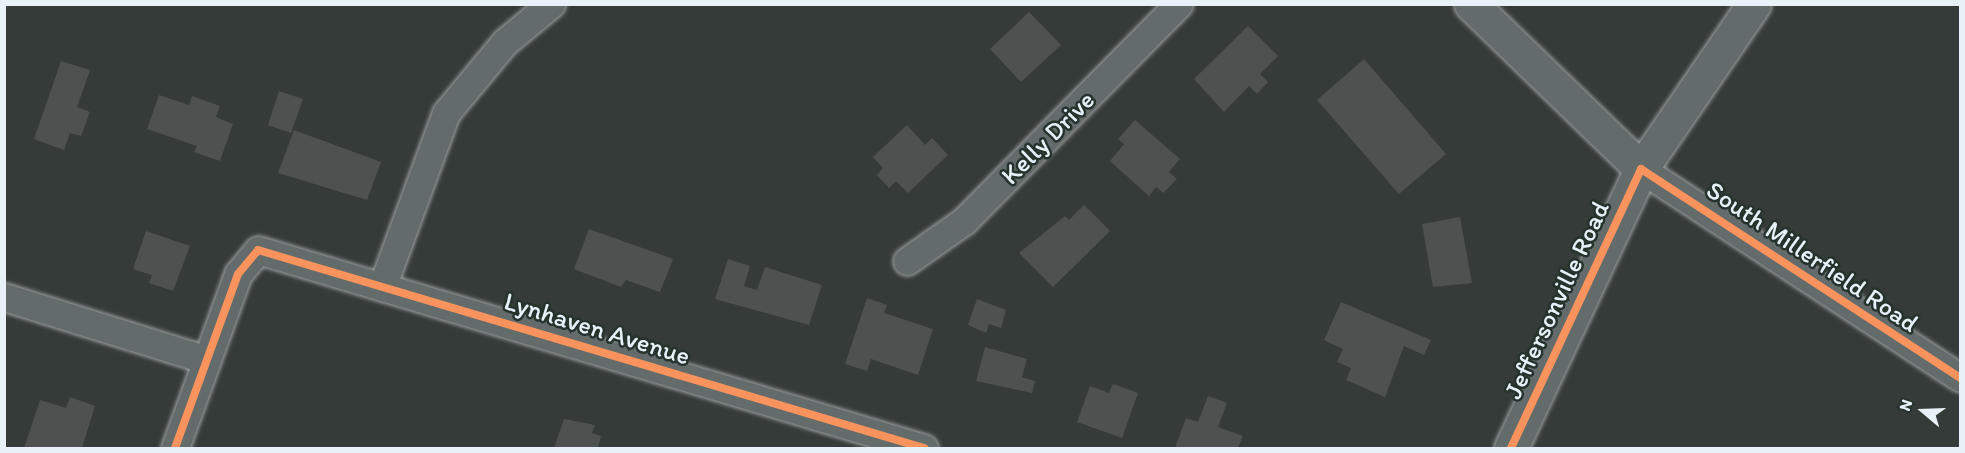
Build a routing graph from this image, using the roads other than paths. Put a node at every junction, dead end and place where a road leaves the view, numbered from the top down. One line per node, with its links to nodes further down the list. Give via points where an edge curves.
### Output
1 (551, 4): 7 (street, via 505,42 446,113)
2 (1179, 4): 6 (street, Kelly Drive, via 964,220)
3 (1471, 4): 5 (main road)
4 (1754, 4): 5 (main road, Jeffersonville Road)
5 (1641, 169): 10 (street, South Millerfield Road); 13 (main road, Jeffersonville Road)
6 (907, 261)
7 (382, 287): 9 (street, Lynhaven Avenue, via 258,250 238,273); 12 (street, Lynhaven Avenue)
8 (4, 297): 9 (street)
9 (204, 359): 11 (street)
10 (1960, 378)
11 (175, 448)
12 (924, 448)
13 (1511, 448)

